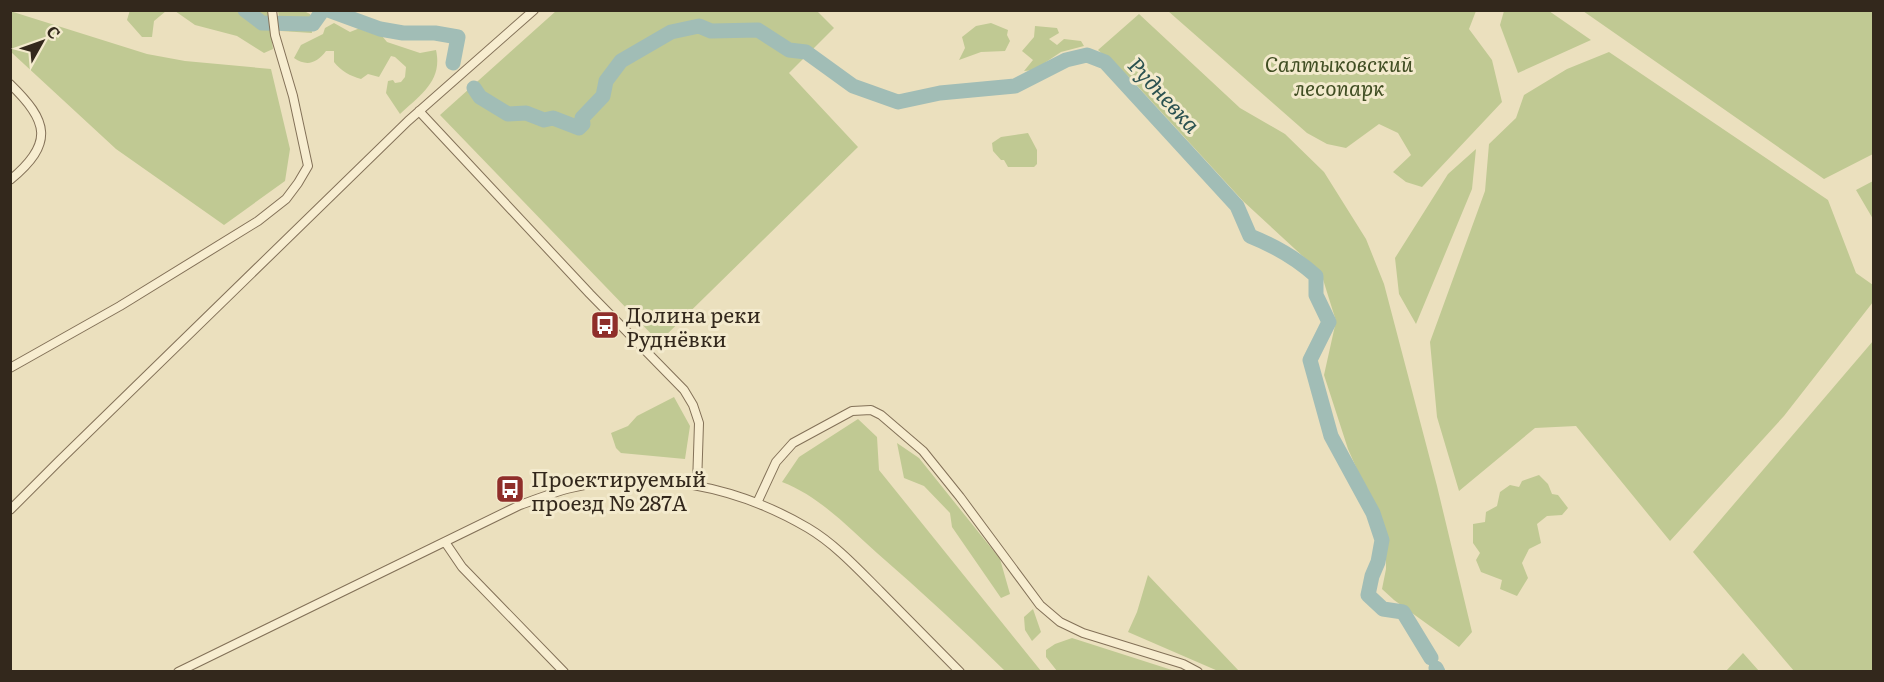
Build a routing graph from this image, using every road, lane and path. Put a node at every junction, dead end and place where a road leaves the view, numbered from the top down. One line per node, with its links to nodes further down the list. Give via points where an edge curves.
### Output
1 (272, 10): 6 (street, via 308,166 298,183 286,199 219,247)
2 (534, 10): 4 (street)
3 (10, 84): 5 (street, via 30,104 43,135 39,147)
4 (419, 111): 7 (street, via 684,390 699,423); 9 (street)
5 (10, 180)
6 (10, 368)
7 (697, 485): 8 (street); 10 (street, via 650,480 570,488 520,505)
8 (757, 503): 13 (street, via 809,529 846,558); 14 (street, via 776,462 793,443 852,411 872,410 923,451 1040,605 1060,622)
9 (10, 510)
10 (445, 542): 11 (street); 12 (street, via 462,567)
11 (178, 672)
12 (564, 672)
13 (960, 672)
14 (1198, 672)

